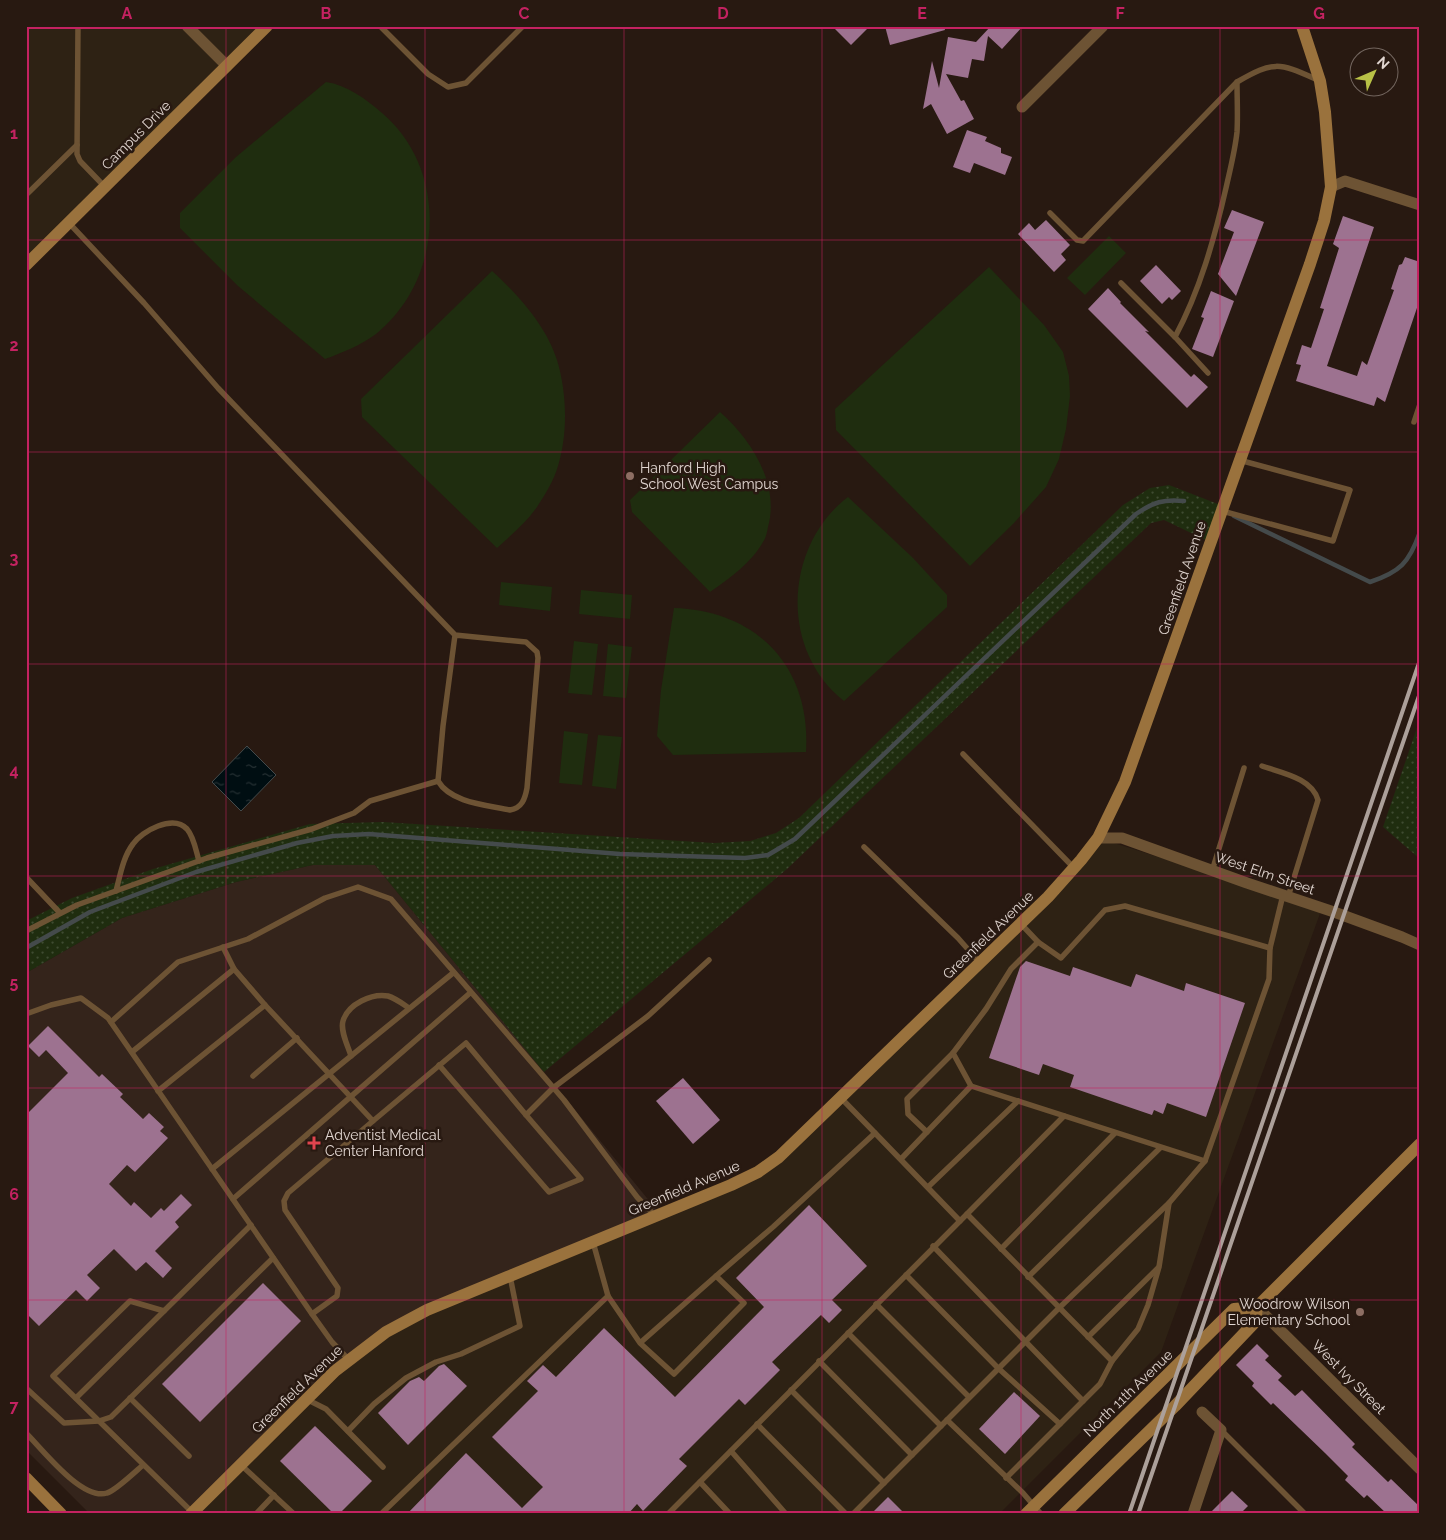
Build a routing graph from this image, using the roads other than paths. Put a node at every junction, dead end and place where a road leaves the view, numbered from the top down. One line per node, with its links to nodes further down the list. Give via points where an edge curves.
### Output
1 (78, 26): 12 (lane)
2 (187, 26): 8 (street)
3 (267, 26): 8 (street, Campus Drive)
4 (380, 26): 5 (lane, via 428,74 448,87 466,83)
5 (522, 26)
6 (1103, 26): 11 (street)
7 (1302, 26): 9 (street, Greenfield Avenue)
8 (227, 66): 13 (street, Campus Drive)
9 (1320, 81): 10 (lane, via 1287,66 1272,66 1257,70); 14 (street, Greenfield Avenue, via 1326,112)
10 (1237, 82): 17 (lane, via 1083,241 1077,240); 21 (lane, via 1237,130 1218,224 1203,272)
11 (1022, 107)
12 (77, 145): 13 (lane, via 80,161); 15 (lane)
13 (105, 187): 18 (street, Campus Drive)
14 (1331, 187): 16 (street, via 1345,181); 25 (street, Greenfield Avenue, via 1310,264)
15 (26, 194)
16 (1420, 205)
17 (1050, 213)
18 (69, 223): 19 (street, Campus Drive); 27 (lane, via 218,388)
19 (26, 265)
20 (1122, 283): 21 (lane)
21 (1175, 337): 22 (lane)
22 (1208, 373)
23 (1420, 404): 24 (lane)
24 (1414, 422)
25 (1239, 460): 26 (street, Greenfield Avenue); 26 (lane, via 1350,490 1333,541)
26 (1221, 511): 32 (street, Greenfield Avenue, via 1125,782)
27 (455, 635): 31 (lane); 31 (lane, via 526,642 537,652 526,798 521,805 510,810 464,800 445,790)
28 (963, 754): 35 (lane)
29 (1262, 766): 39 (lane, via 1307,783 1318,800)
30 (1244, 768): 36 (lane)
31 (438, 781): 34 (lane, via 370,801 354,813 312,829)
32 (1098, 838): 35 (street, Greenfield Avenue); 36 (street, West Elm Street, via 1122,838)
33 (864, 846): 48 (lane)
34 (199, 861): 38 (lane); 38 (lane, via 186,828 174,823 162,825 132,844)
35 (1074, 868): 41 (street, Greenfield Avenue)
36 (1212, 871): 39 (street, West Elm Street)
37 (26, 877): 40 (lane)
38 (116, 891): 40 (lane)
39 (1286, 896): 44 (street, West Elm Street); 46 (lane)
40 (60, 912): 42 (lane)
41 (1020, 924): 43 (lane); 48 (street, Greenfield Avenue)
42 (26, 931)
43 (1038, 942): 46 (lane, via 1061,958 1105,910 1125,906); 58 (lane, via 1011,969)
44 (1420, 945)
45 (223, 947): 49 (lane); 50 (lane, via 248,939 325,898 358,887 391,899); 55 (lane, via 178,962)
46 (1270, 948): 78 (lane, via 1269,979)
47 (709, 960): 64 (lane, via 648,1016)
48 (980, 963): 67 (street, Greenfield Avenue)
49 (234, 969): 52 (lane); 57 (lane)
50 (453, 972): 51 (lane); 53 (lane)
51 (470, 993): 64 (lane); 66 (lane)
52 (265, 1005): 56 (lane); 65 (lane)
53 (409, 1008): 59 (lane); 59 (lane, via 390,996 372,996 352,1008 343,1021)
54 (26, 1014): 55 (lane, via 81,998)
55 (111, 1022): 57 (lane)
56 (297, 1038): 61 (lane); 62 (lane)
57 (132, 1052): 65 (lane)
58 (953, 1054): 63 (lane); 72 (lane, via 907,1099 908,1114)
59 (351, 1056): 61 (lane)
60 (439, 1066): 69 (lane, via 466,1043); 69 (lane, via 549,1192 580,1179); 71 (lane)
61 (330, 1073): 66 (lane); 79 (lane)
62 (252, 1076)
63 (971, 1086): 68 (lane); 72 (lane)
64 (553, 1088): 69 (lane); 84 (lane, via 637,1198)
65 (158, 1091): 79 (lane)
66 (352, 1097): 71 (lane); 81 (lane)
67 (841, 1098): 74 (lane); 84 (street, Greenfield Avenue, via 779,1157 758,1172)
68 (1018, 1101): 70 (lane); 80 (lane)
69 (526, 1115)
70 (1064, 1116): 73 (lane); 83 (lane)
71 (373, 1121): 101 (lane, via 288,1193 284,1201 285,1210 338,1288 337,1296)
72 (927, 1132): 77 (lane)
73 (1116, 1132): 76 (lane); 89 (lane)
74 (875, 1133): 77 (lane); 94 (lane)
75 (1420, 1144): 98 (street)
76 (1160, 1148): 78 (lane); 95 (lane)
77 (901, 1159): 80 (lane)
78 (1205, 1161): 82 (lane)
79 (212, 1169): 81 (lane)
80 (928, 1187): 85 (lane)
81 (233, 1199): 86 (lane)
82 (1170, 1203): 91 (lane); 99 (lane)
83 (967, 1214): 85 (lane); 89 (lane)
84 (655, 1216): 87 (street, Greenfield Avenue)
85 (960, 1220): 88 (lane)
86 (251, 1225): 90 (lane); 100 (lane)
87 (593, 1242): 93 (street, Greenfield Avenue); 96 (lane)
88 (933, 1246): 92 (lane); 105 (lane)
89 (1001, 1249): 95 (lane)
90 (273, 1258): 101 (lane); 113 (lane)
91 (1159, 1267): 103 (lane); 107 (lane, via 1138,1329)
92 (906, 1275): 97 (lane); 109 (lane)
93 (510, 1276): 106 (street, Greenfield Avenue, via 426,1310 386,1332); 123 (lane, via 520,1326 406,1378)
94 (716, 1276): 104 (lane); 104 (lane, via 744,1303 674,1374)
95 (1028, 1277): 99 (lane)
96 (608, 1296): 104 (lane); 144 (lane)
97 (876, 1304): 102 (lane); 114 (lane)
98 (1257, 1307): 132 (street, West Ivy Street); 138 (street, North 11th Avenue, via 1234,1310); 149 (street, via 1255,1322 1175,1406)
99 (1059, 1308): 103 (lane); 105 (lane)
100 (164, 1311): 112 (lane); 112 (lane, via 130,1301 53,1376)
101 (312, 1314): 106 (lane)
102 (848, 1333): 108 (lane); 122 (lane)
103 (1088, 1336): 107 (lane)
104 (640, 1342)
105 (1024, 1342): 109 (lane); 116 (lane)
106 (349, 1360): 115 (street, Greenfield Avenue)
107 (1112, 1361): 116 (lane, via 1100,1384)
108 (819, 1362): 111 (lane); 127 (lane)
109 (998, 1368): 114 (lane); 121 (lane)
110 (26, 1388): 119 (lane, via 64,1423)
111 (791, 1390): 120 (lane); 136 (lane)
112 (76, 1398): 119 (lane)
113 (130, 1398): 119 (lane, via 111,1417); 128 (lane)
114 (969, 1398): 118 (lane)
115 (306, 1399): 123 (lane, via 326,1409); 130 (street, Greenfield Avenue)
116 (1083, 1401): 121 (lane)
117 (1202, 1412): 124 (street)
118 (947, 1420): 122 (lane); 134 (lane)
119 (99, 1421): 129 (lane)
120 (757, 1424): 126 (lane); 147 (lane)
121 (1060, 1424): 134 (lane)
122 (941, 1426): 127 (lane)
123 (348, 1430): 131 (lane)
124 (1221, 1430): 150 (street); 151 (lane)
125 (26, 1434): 129 (lane, via 75,1483 94,1494 108,1493)
126 (731, 1451): 135 (lane); 146 (lane)
127 (912, 1455): 136 (lane)
128 (188, 1456)
129 (143, 1465): 139 (lane)
130 (241, 1465): 137 (lane); 139 (street, Greenfield Avenue)
131 (383, 1467)
132 (1420, 1469)
133 (26, 1478): 141 (street)
134 (1006, 1478): 138 (lane, via 1023,1493)
135 (700, 1482): 140 (lane); 145 (lane)
136 (884, 1483): 148 (lane)
137 (274, 1495): 142 (lane); 143 (lane)
138 (1033, 1511)
139 (191, 1513)
140 (671, 1513)
141 (61, 1514)
142 (256, 1514)
143 (294, 1514)
144 (381, 1514)
145 (730, 1514)
146 (786, 1514)
147 (846, 1514)
148 (853, 1514)
149 (1064, 1514)
150 (1193, 1514)
151 (1305, 1514)

